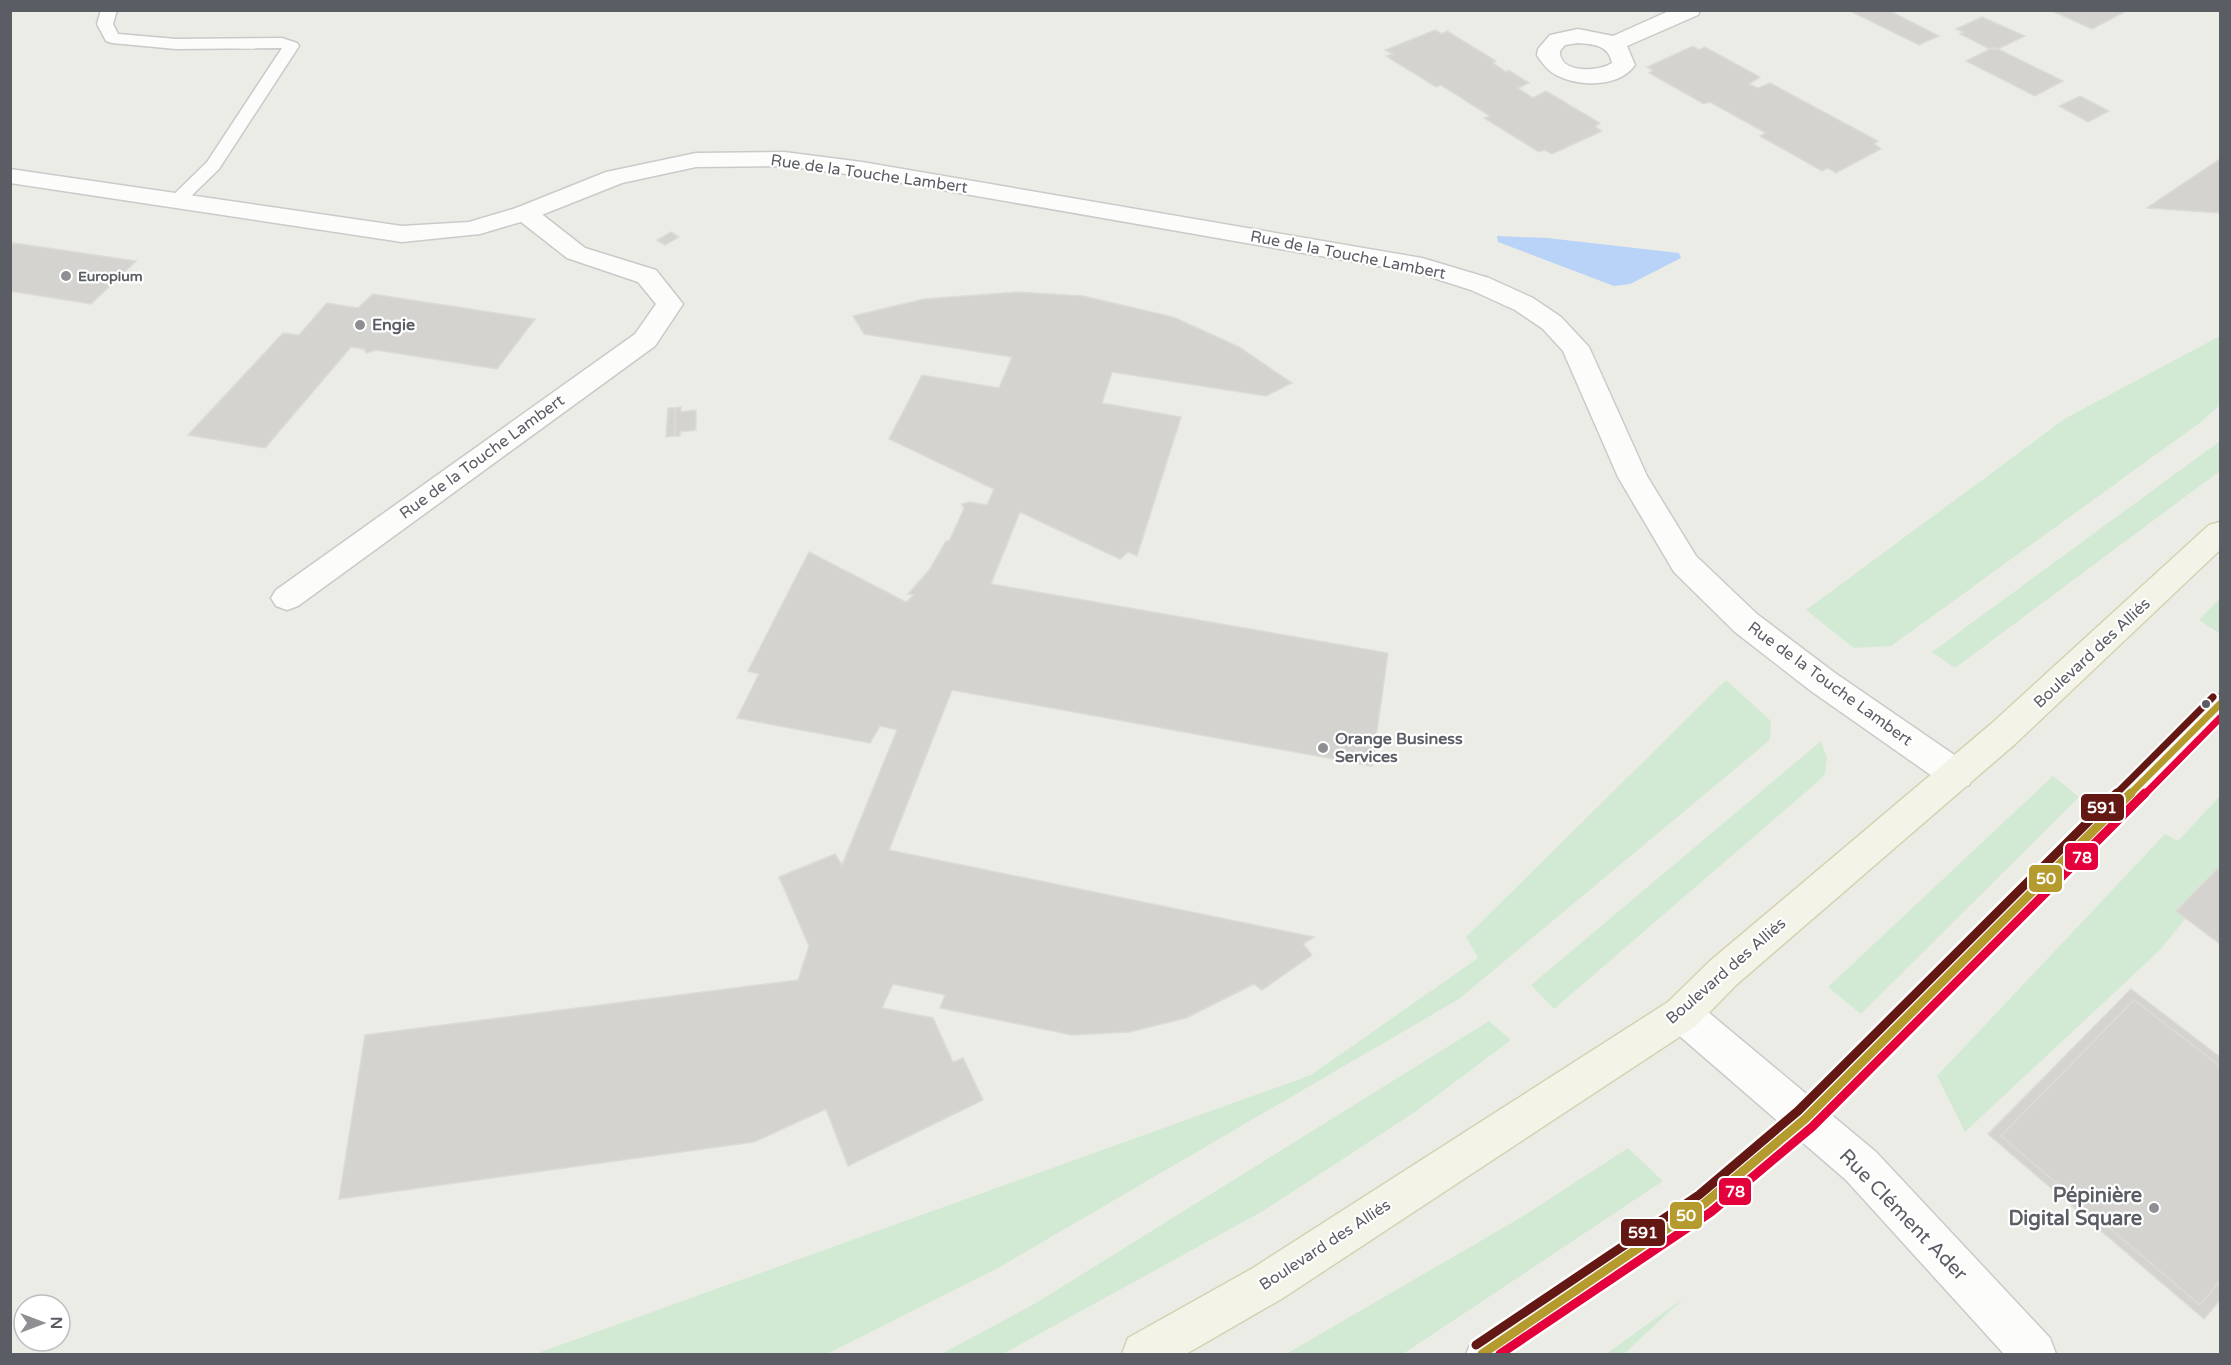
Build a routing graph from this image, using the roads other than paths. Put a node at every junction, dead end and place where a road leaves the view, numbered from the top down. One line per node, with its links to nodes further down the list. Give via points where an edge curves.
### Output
1 (110, 10): 5 (lane, via 105,24 112,38 176,44 291,46 213,165)
2 (1690, 10): 3 (street)
3 (1614, 44)
4 (10, 176): 5 (street, Rue de la Touche Lambert)
5 (176, 201): 6 (street, Rue de la Touche Lambert, via 402,234 471,229)
6 (525, 213): 8 (street, Rue de la Touche Lambert, via 576,253 647,276 670,304 645,340); 10 (street, Rue de la Touche Lambert, via 615,177 696,160 784,159 874,171 1422,266 1480,284 1524,304 1552,323 1575,346 1633,477 1685,564 1763,636)
7 (2220, 533): 10 (main road, Boulevard des Alliés)
8 (287, 598)
9 (2220, 704): 12 (lane)
10 (1957, 775): 11 (main road, Boulevard des Alliés, via 1723,973)
11 (1682, 1014): 12 (street, Rue Clément Ader); 13 (main road, Boulevard des Alliés, via 1268,1283)
12 (1805, 1119): 14 (lane, via 1705,1203); 15 (street, Rue Clément Ader, via 1861,1166)
13 (1144, 1354)
14 (1482, 1354)
15 (2034, 1354)

